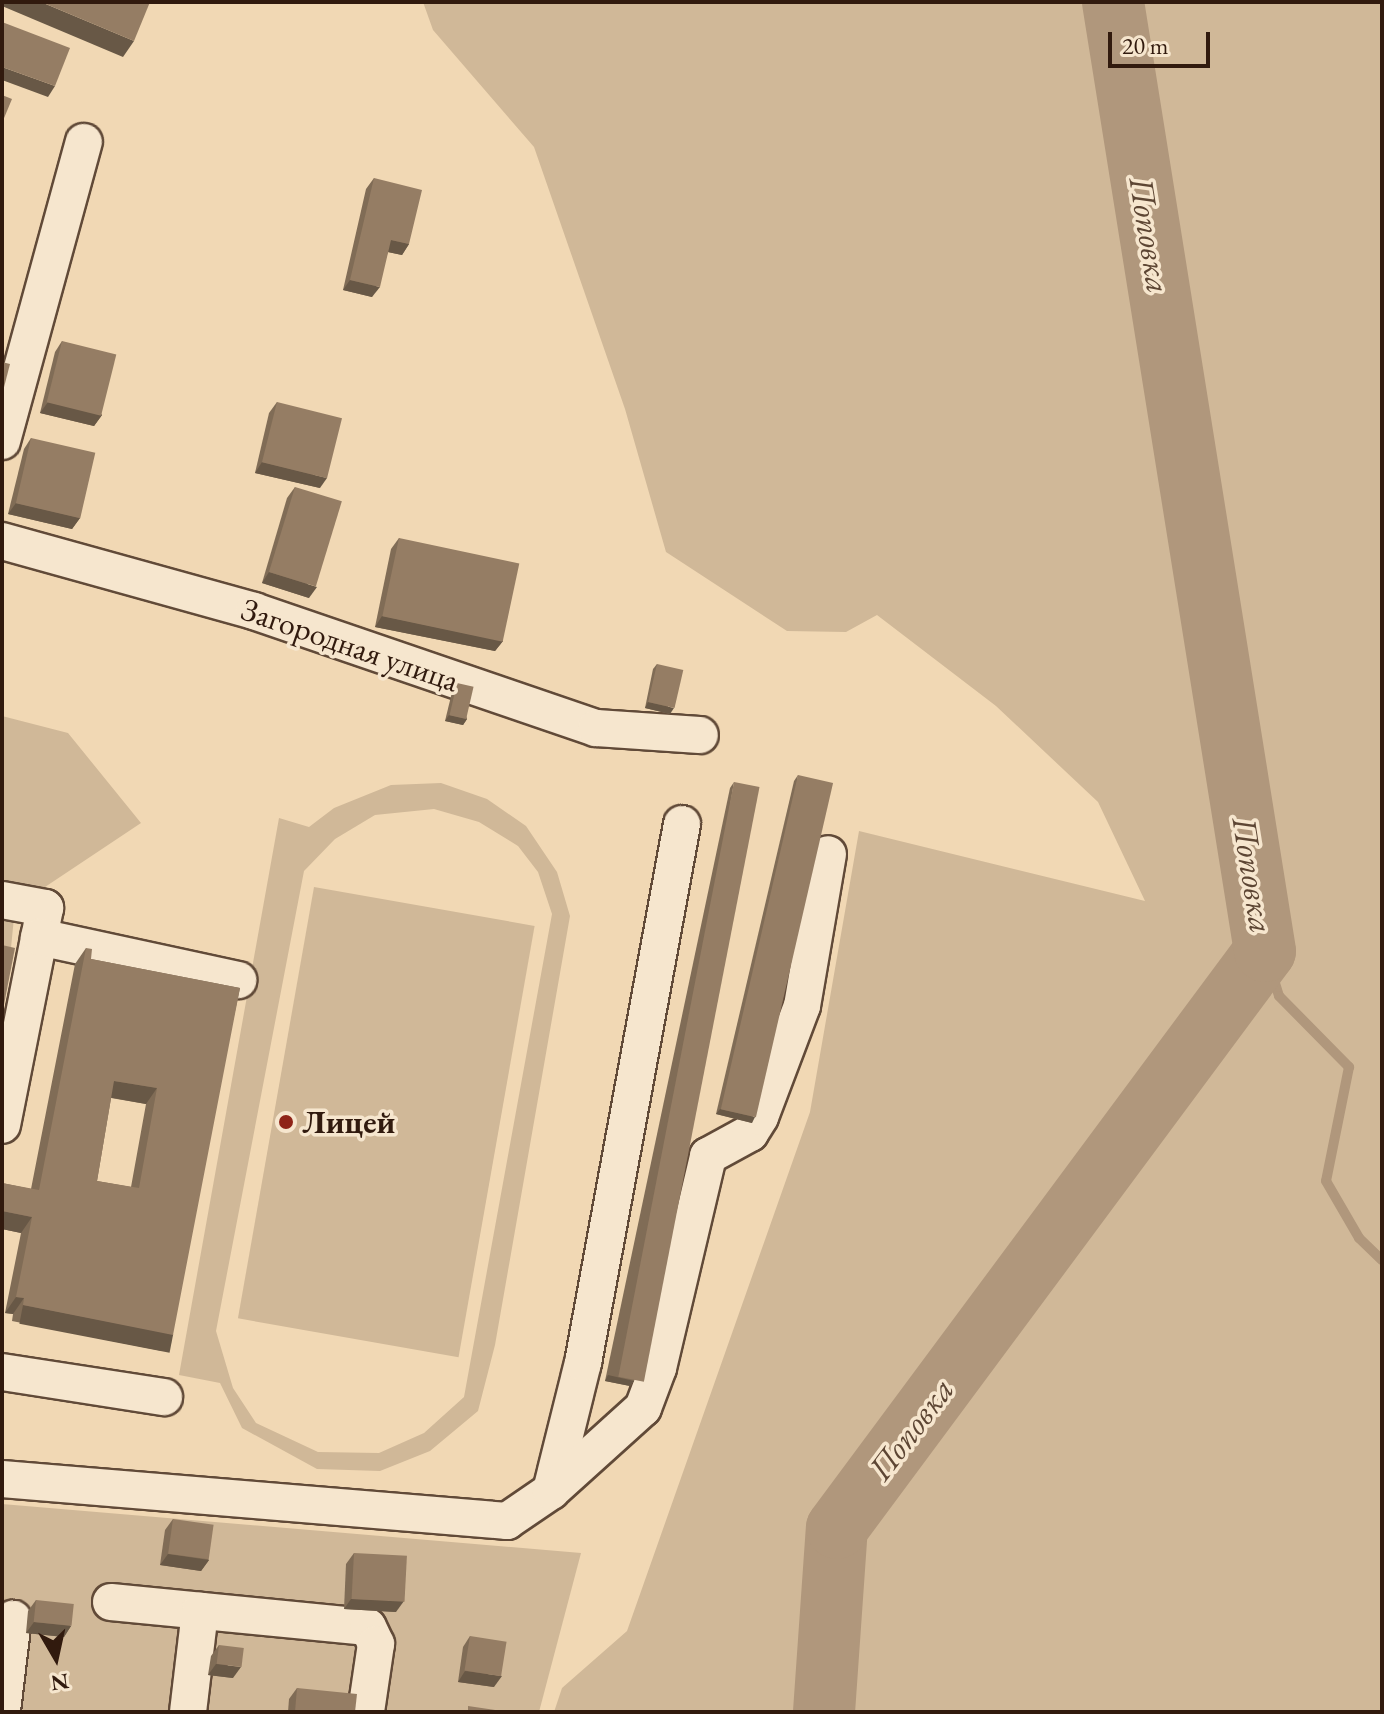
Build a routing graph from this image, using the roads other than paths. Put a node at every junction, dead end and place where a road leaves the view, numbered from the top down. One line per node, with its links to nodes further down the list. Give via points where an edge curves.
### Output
1 (84, 142): 2 (street)
2 (2, 441)
3 (2, 541): 4 (street, Загородная улица, via 254,611 596,728)
4 (700, 735)
5 (682, 824): 14 (street, via 583,1363)
6 (828, 854): 14 (street, via 802,1006 750,1133 708,1156 658,1368 643,1408)
7 (2, 900): 8 (street, via 45,908)
8 (39, 937): 9 (street); 10 (street)
9 (238, 980)
10 (2, 1125)
11 (2, 1372): 12 (street)
12 (164, 1397)
13 (2, 1479): 14 (street, via 507,1521)
14 (551, 1491)
15 (111, 1602): 16 (street)
16 (200, 1611): 19 (street); 20 (street, via 368,1627 376,1644)
17 (13, 1619): 18 (street)
18 (2, 1710)
19 (188, 1712)
20 (366, 1712)

